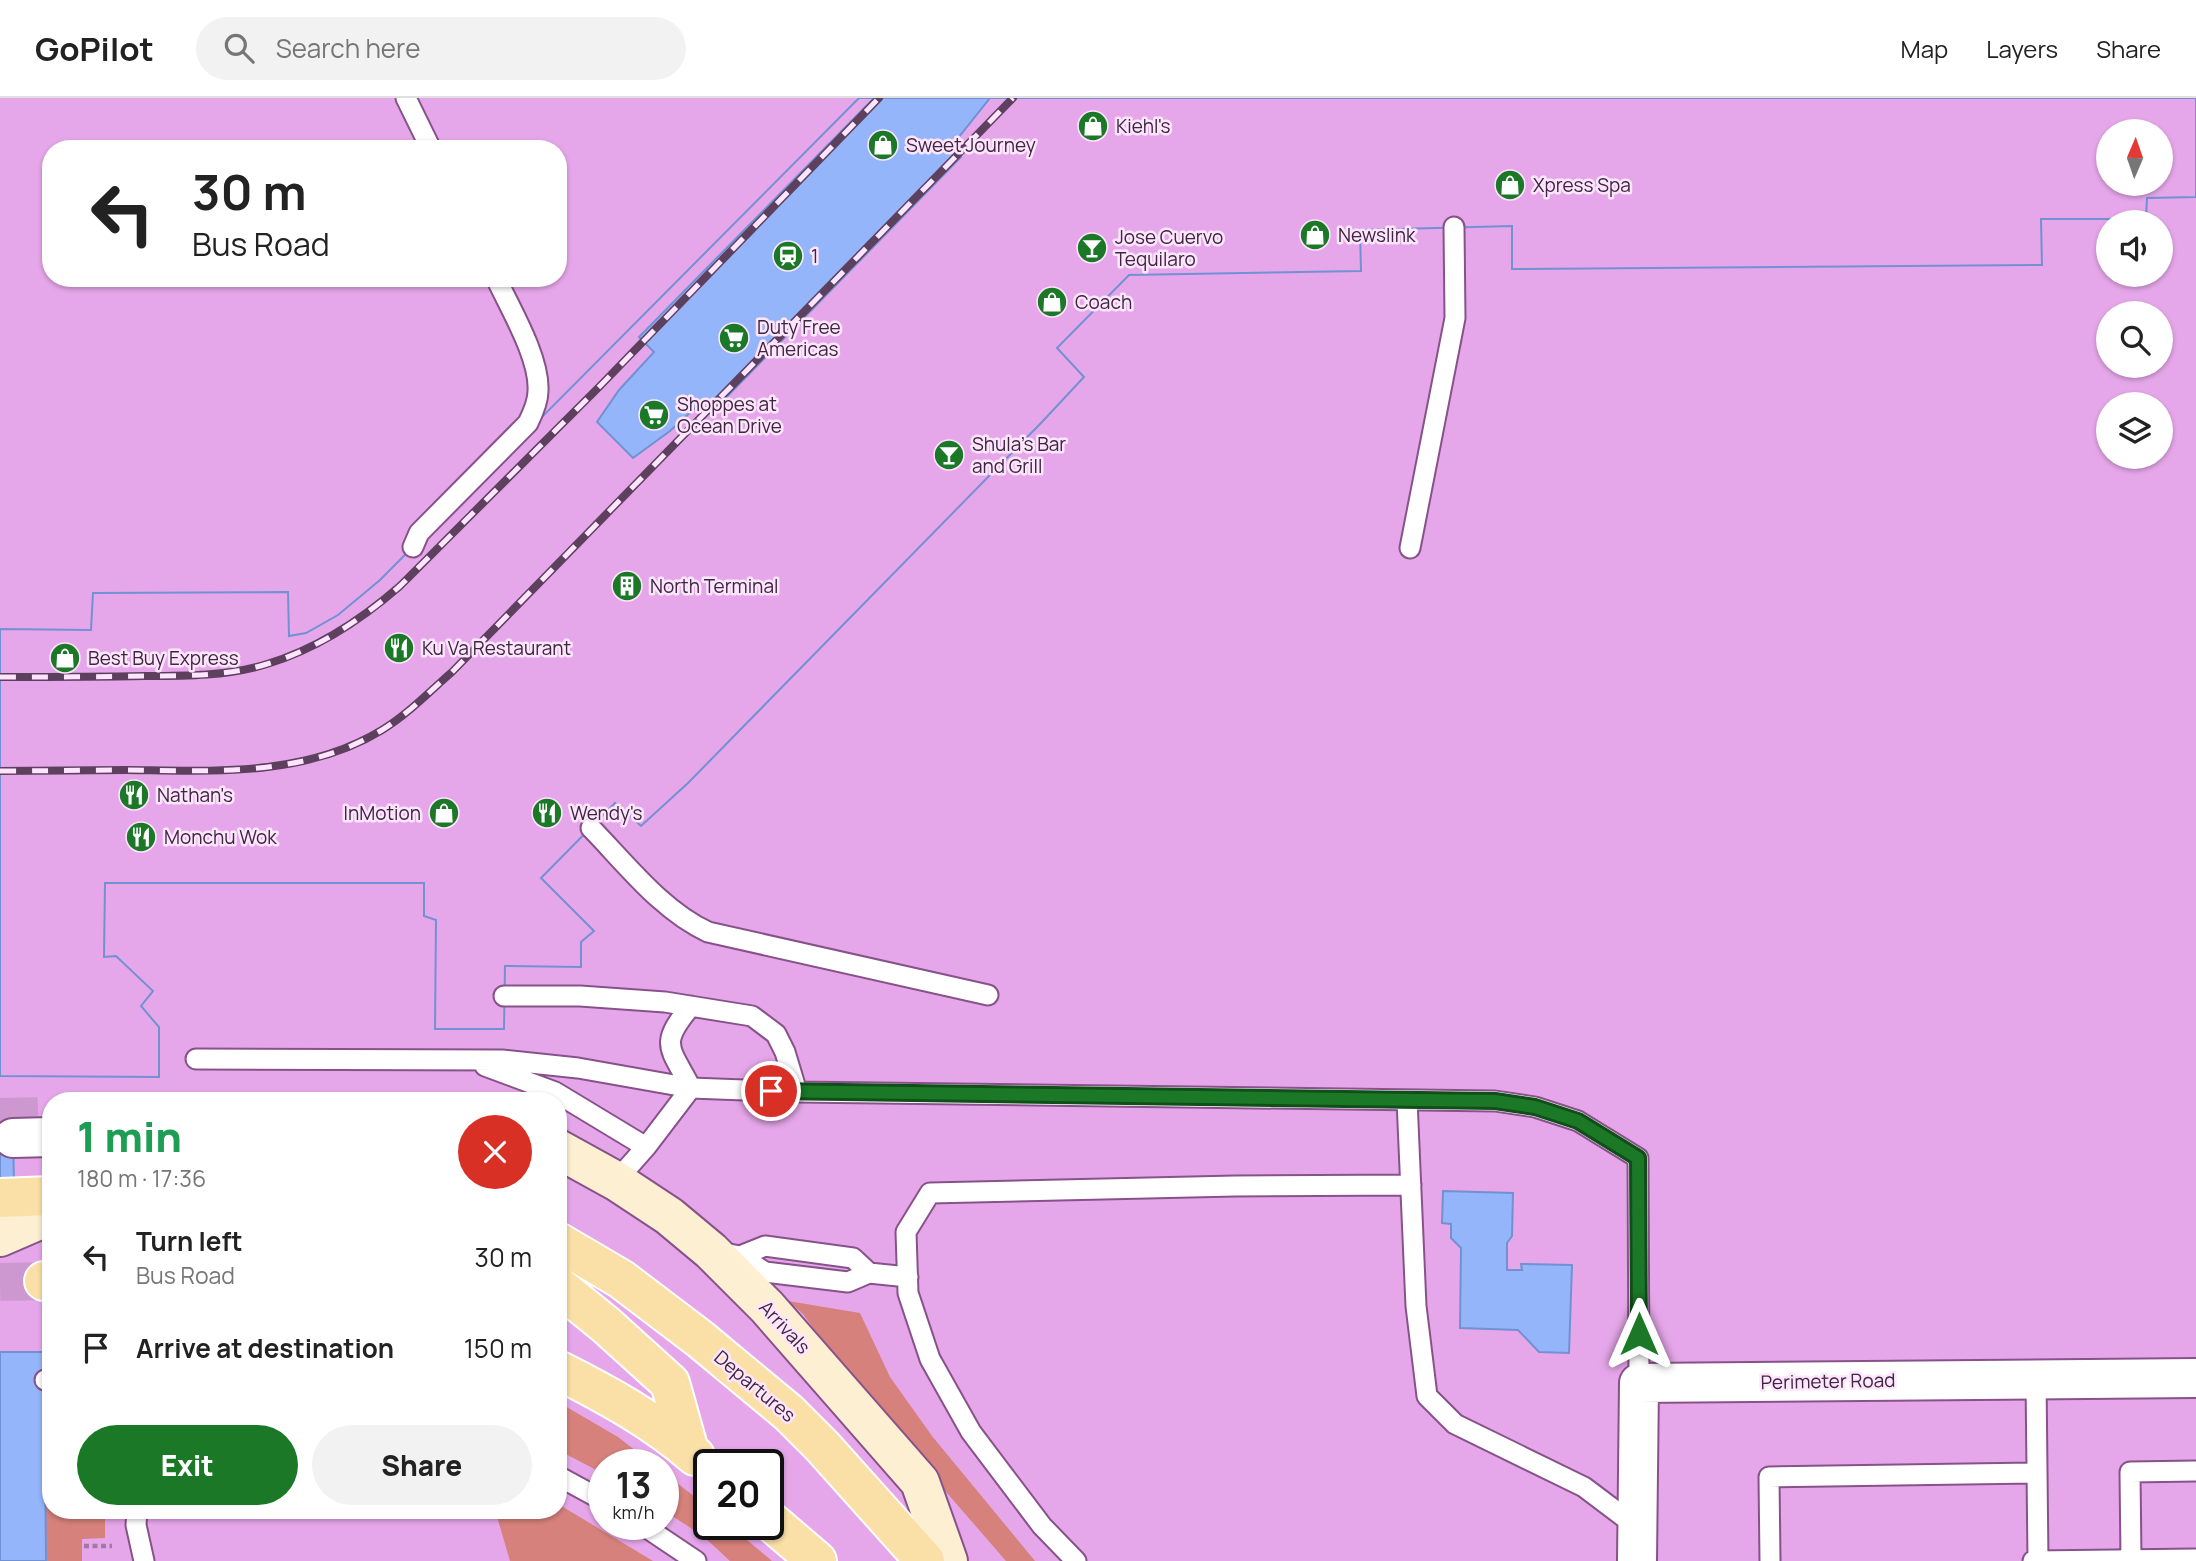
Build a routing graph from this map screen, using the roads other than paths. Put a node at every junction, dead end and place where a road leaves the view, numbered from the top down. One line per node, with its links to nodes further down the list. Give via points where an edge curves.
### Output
1 (406, 98): 2 (lane)
2 (427, 140)
3 (1454, 227): 6 (lane, via 1455,318)
4 (500, 287): 5 (lane, via 530,352 538,391 534,410 528,423 419,533)
5 (413, 547)
6 (1410, 548)
7 (591, 828): 8 (lane, via 671,910 708,932)
8 (988, 995)
9 (504, 996): 10 (lane, via 580,996)
10 (691, 1006): 13 (lane, via 676,1024 669,1046); 14 (lane, via 752,1016 776,1034)
11 (196, 1059): 12 (lane)
12 (464, 1059): 13 (lane, via 578,1068); 15 (lane)
13 (691, 1088): 14 (lane); 20 (lane)
14 (797, 1091): 17 (lane)
15 (555, 1092)
16 (567, 1099): 20 (lane)
17 (1407, 1100): 23 (lane); 35 (lane, via 1495,1101 1535,1107 1578,1121 1638,1158)
18 (42, 1137): 19 (street)
19 (13, 1138)
20 (646, 1147): 22 (lane)
21 (567, 1154): 22 (main road, Arrivals)
22 (616, 1181): 29 (main road, Arrivals)
23 (1410, 1185): 30 (lane, via 930,1194 906,1232); 45 (lane, via 1416,1306 1427,1396 1455,1424 1584,1487)
24 (42, 1196): 25 (main road)
25 (0, 1198)
26 (42, 1219): 27 (main road)
27 (0, 1237)
28 (567, 1247): 51 (main road, Departures, via 621,1279 789,1413)
29 (725, 1253): 30 (lane, via 765,1246 853,1258 869,1273); 52 (main road, Arrivals, via 920,1482)
30 (908, 1277): 53 (lane, via 908,1293 930,1359 971,1432 1042,1525)
31 (567, 1293): 36 (main road, via 670,1383)
32 (567, 1374): 37 (main road, via 595,1388)
33 (2196, 1377): 34 (street, Perimeter Road)
34 (2036, 1379): 35 (street, Perimeter Road); 39 (lane)
35 (1639, 1383): 45 (street)
36 (695, 1449)
37 (693, 1455)
38 (2196, 1471): 47 (lane, via 2130,1472)
39 (2037, 1473): 54 (lane, via 1769,1476); 55 (lane)
40 (567, 1481): 41 (lane)
41 (588, 1493)
42 (136, 1519): 48 (lane)
43 (784, 1533): 50 (main road)
44 (665, 1540): 49 (lane)
45 (1637, 1544)
46 (2196, 1559): 47 (lane)
47 (2131, 1560): 55 (lane)
48 (144, 1561)
49 (696, 1561)
50 (817, 1561)
51 (925, 1561)
52 (947, 1561)
53 (1076, 1561)
54 (1770, 1561)
55 (2035, 1561)

